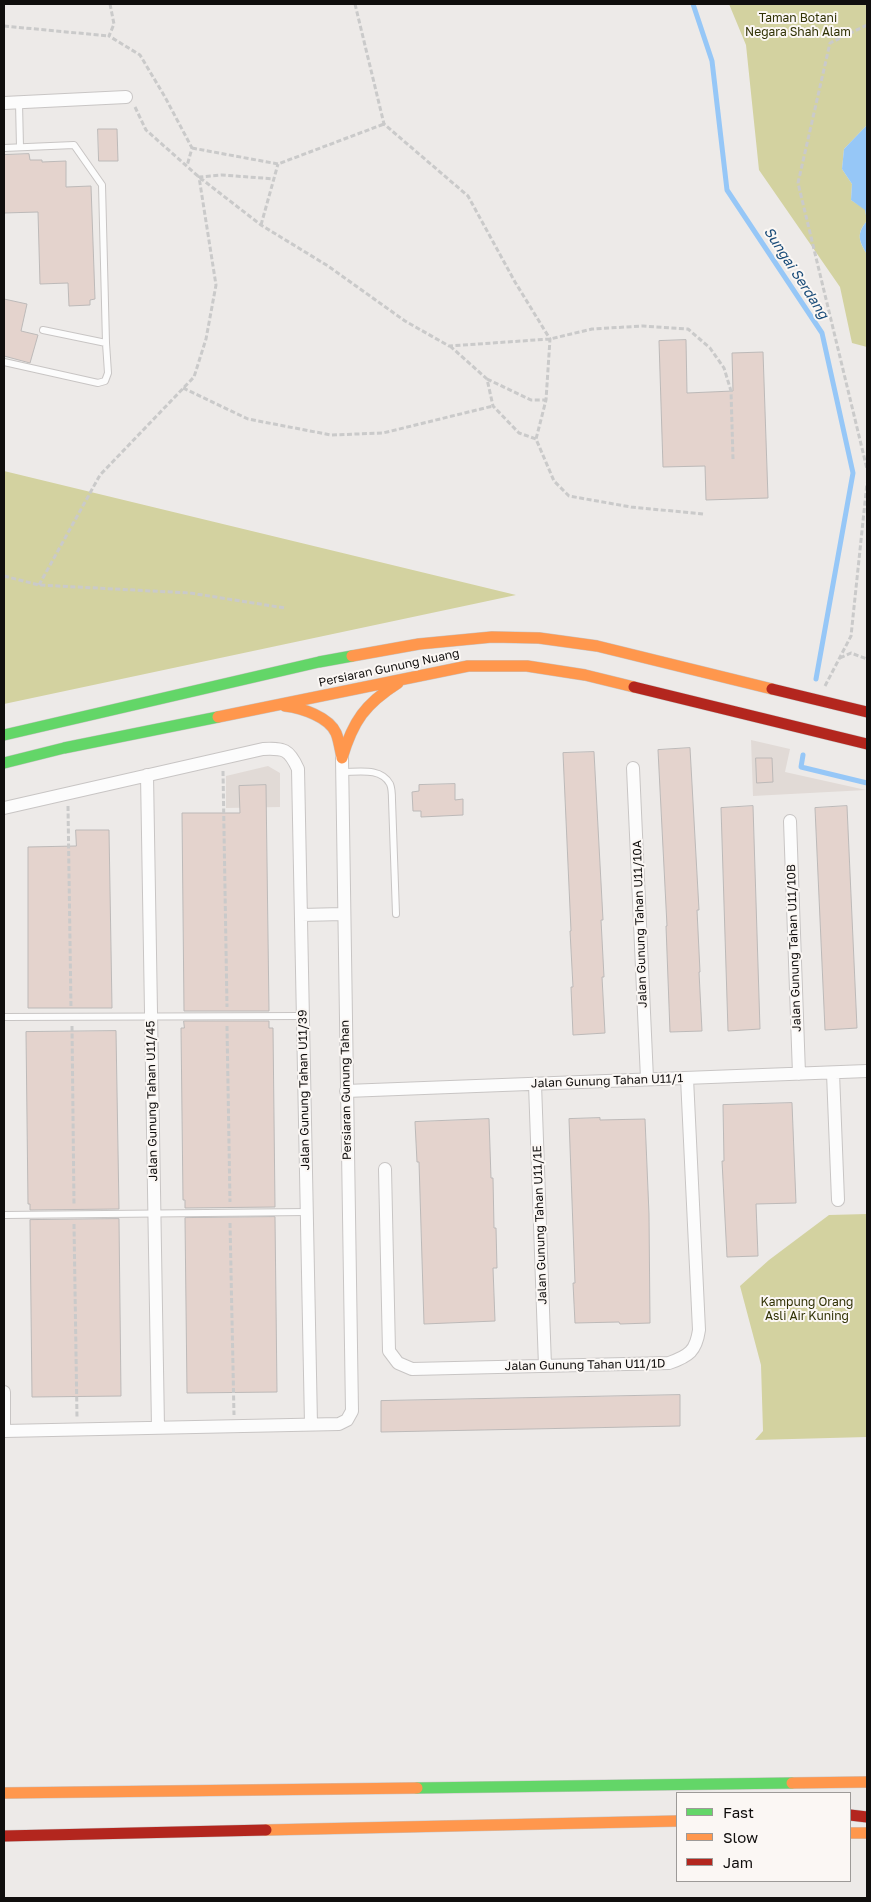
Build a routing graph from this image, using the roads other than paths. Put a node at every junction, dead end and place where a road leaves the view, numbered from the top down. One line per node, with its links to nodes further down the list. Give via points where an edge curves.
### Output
1 (126, 97): 3 (street)
2 (4, 103): 3 (street)
3 (19, 103): 4 (lane)
4 (20, 147): 5 (lane); 7 (lane, via 74,145 102,185)
5 (4, 148)
6 (43, 330): 7 (lane)
7 (106, 343): 8 (lane, via 108,373 102,383)
8 (4, 362)
9 (407, 678): 10 (main road, Persiaran Gunung Nuang); 13 (main road, Persiaran Gunung Nuang, via 468,666 528,666 585,675); 14 (main road, via 360,712 349,733)
10 (276, 705): 14 (main road, via 302,708 320,717 336,732); 15 (main road, Persiaran Gunung Nuang)
11 (867, 712): 12 (main road, Persiaran Gunung Nuang, via 597,646 539,638 492,637 419,644 319,662)
12 (4, 735)
13 (867, 744)
14 (342, 758): 17 (street, Persiaran Gunung Tahan)
15 (4, 763)
16 (634, 768): 31 (street, Jalan Gunung Tahan U11/10A)
17 (342, 772): 21 (street, Persiaran Gunung Tahan); 22 (lane, via 371,772 382,776 390,785)
18 (147, 775): 19 (street); 23 (street, Jalan Gunung Tahan U11/39, via 263,748 281,748 292,756 298,769); 24 (street, Jalan Gunung Tahan U11/45)
19 (4, 808)
20 (790, 821): 29 (street, Jalan Gunung Tahan U11/10B)
21 (343, 914): 23 (street); 33 (street, Persiaran Gunung Tahan)
22 (396, 914)
23 (301, 915): 25 (street, Jalan Gunung Tahan U11/39)
24 (151, 1016): 25 (lane); 26 (lane); 37 (street, Jalan Gunung Tahan U11/45)
25 (303, 1016): 36 (street, Jalan Gunung Tahan U11/39)
26 (4, 1018)
27 (867, 1072): 28 (street, Jalan Gunung Tahan U11/1)
28 (833, 1073): 29 (street, Jalan Gunung Tahan U11/1); 35 (street)
29 (799, 1074): 30 (street, Jalan Gunung Tahan U11/1)
30 (687, 1078): 31 (street, Jalan Gunung Tahan U11/1); 39 (street, Jalan Gunung Tahan U11/1D, via 699,1330 696,1345 684,1358 669,1363)
31 (647, 1080): 32 (street, Jalan Gunung Tahan U11/1)
32 (535, 1084): 33 (street, Jalan Gunung Tahan U11/1); 39 (street, Jalan Gunung Tahan U11/1E)
33 (346, 1091): 41 (street, Persiaran Gunung Tahan, via 352,1411 347,1420 339,1424)
34 (385, 1169): 39 (street, Jalan Gunung Tahan U11/1D, via 389,1351 398,1363 412,1369)
35 (838, 1200)
36 (306, 1212): 37 (lane); 41 (street, Jalan Gunung Tahan U11/39)
37 (154, 1213): 38 (lane); 42 (street, Jalan Gunung Tahan U11/45)
38 (4, 1215)
39 (545, 1366)
40 (4, 1392): 43 (street)
41 (311, 1424): 42 (street)
42 (158, 1427): 43 (street)
43 (4, 1431)
44 (864, 1782): 45 (main road)
45 (4, 1793)
46 (851, 1815): 47 (main road)
47 (867, 1817)
48 (676, 1821): 49 (main road)
49 (624, 1822): 50 (main road); 53 (main road)
50 (676, 1827)
51 (867, 1832): 52 (main road)
52 (851, 1833)
53 (4, 1836)

